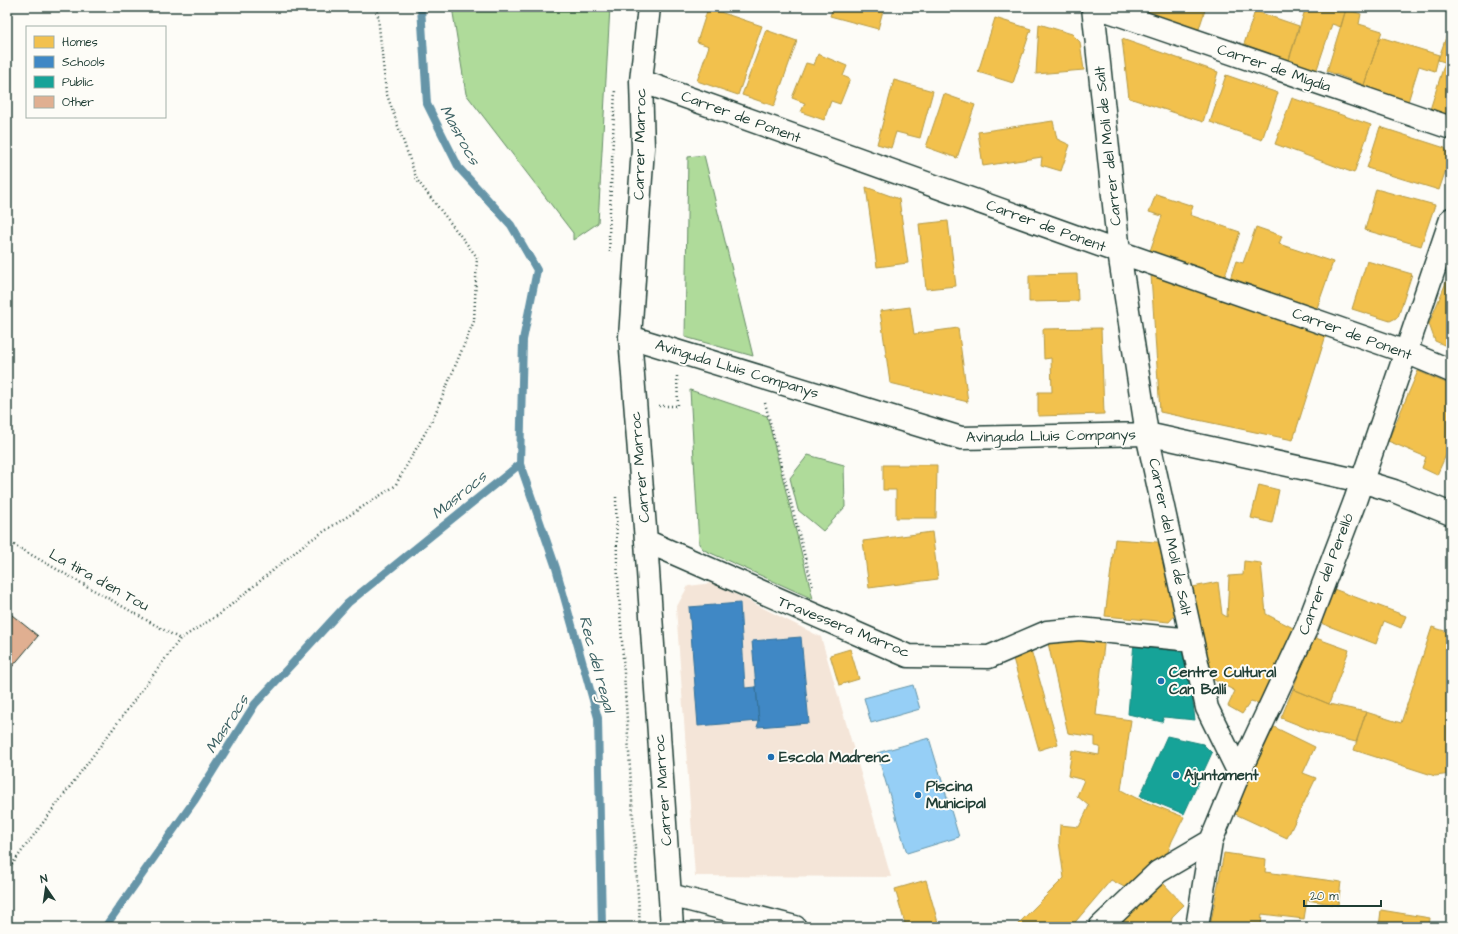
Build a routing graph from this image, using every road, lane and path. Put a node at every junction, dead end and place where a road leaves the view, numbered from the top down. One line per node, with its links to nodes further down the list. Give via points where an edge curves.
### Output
1 (377, 7): 20 (path, via 386,92 417,180 477,257 474,321 433,419 395,486 306,543 220,614)
2 (649, 7): 5 (street, Carrer Marroc)
3 (1093, 7): 8 (street, Carrer del Molí de Salt)
4 (1097, 7): 6 (street, Carrer de Migdia)
5 (641, 81): 8 (street, Carrer de Ponent); 9 (street, Carrer Marroc, via 643,148)
6 (1451, 128)
7 (1451, 218): 10 (street, Carrer del Perelló)
8 (1119, 252): 10 (street, Carrer de Ponent); 13 (street, Carrer del Molí de Salt)
9 (630, 337): 13 (street, Avinguda Lluis Companys, via 961,438); 18 (street, Carrer Marroc)
10 (1406, 352): 11 (street, Carrer de Ponent); 14 (street, Carrer del Perelló)
11 (1451, 371)
12 (764, 401): 19 (path)
13 (1147, 434): 14 (street, Avinguda Lluis Companys); 21 (street, Carrer del Molí de Salt)
14 (1358, 491): 16 (street, Avinguda Lluis Companys, via 1394,491); 22 (street, Carrer del Perelló, via 1307,627)
15 (616, 492): 27 (path, via 618,570)
16 (1451, 514)
17 (7, 541): 20 (path, La tira d'en Tou)
18 (646, 541): 19 (street, Travessera Marroc); 25 (street, Carrer Marroc)
19 (822, 619): 21 (street, Travessera Marroc, via 908,656 989,657 1047,632 1080,629)
20 (180, 639): 24 (path)
21 (1192, 640): 22 (street, Carrer del Molí de Salt, via 1207,708)
22 (1239, 773): 23 (street, Carrer del Perelló)
23 (1211, 841): 26 (street, Carrer del Perelló); 30 (street, via 1158,872)
24 (7, 871)
25 (670, 894): 28 (street, Carrer Marroc); 29 (street)
26 (1199, 919)
27 (640, 927)
28 (672, 927)
29 (795, 927)
30 (1100, 927)

